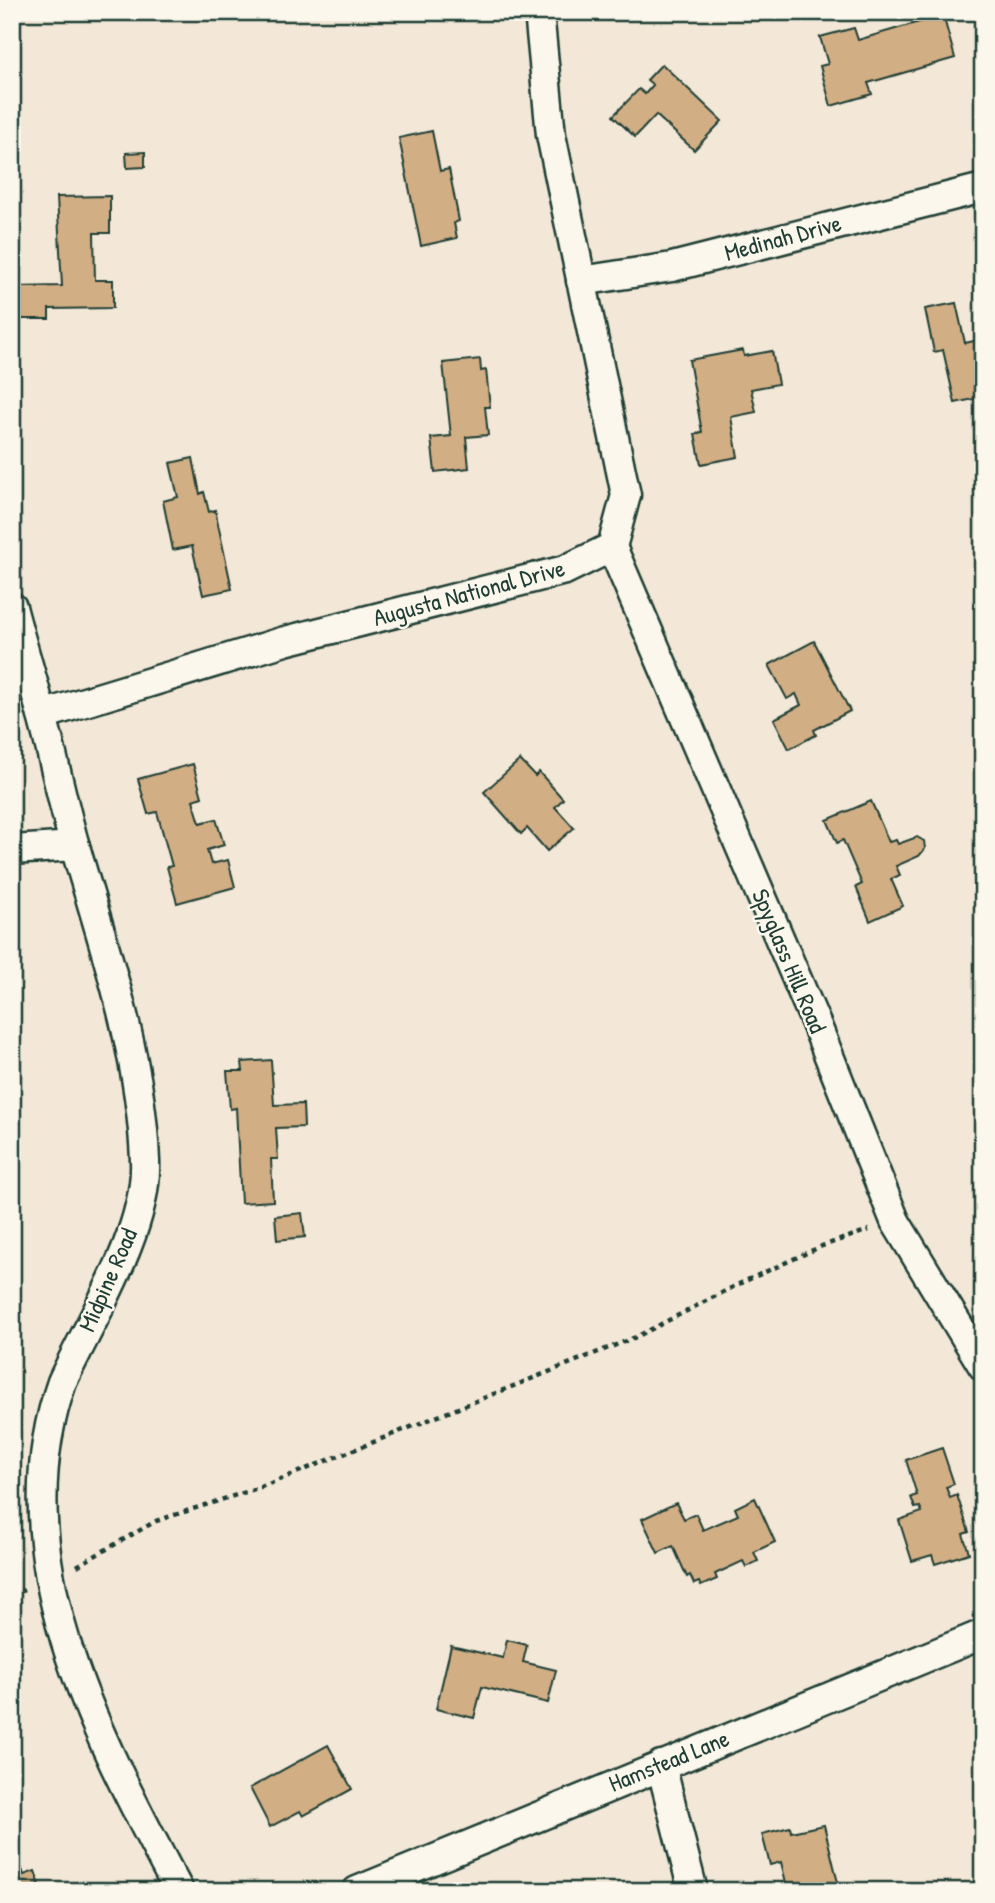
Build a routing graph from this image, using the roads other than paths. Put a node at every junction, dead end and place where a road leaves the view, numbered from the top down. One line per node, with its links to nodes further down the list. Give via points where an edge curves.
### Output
1 (538, 12): 3 (street, via 551,135)
2 (983, 188): 3 (street, Medinah Drive, via 672,267)
3 (581, 281): 4 (street, via 626,495)
4 (612, 548): 6 (street, Augusta National Drive, via 565,570 285,641); 9 (street, Spyglass Hill Road, via 817,1026 895,1221)
5 (12, 607): 6 (street, Midpine Road)
6 (42, 715): 7 (street, Midpine Road)
7 (75, 846): 8 (street); 12 (street, Midpine Road, via 128,1033 145,1163 137,1216 117,1269 54,1400 42,1448 36,1491 43,1583 60,1649 81,1704)
8 (12, 850)
9 (983, 1366)
10 (983, 1634): 11 (street, Hamstead Lane)
11 (661, 1765): 13 (street, Hamstead Lane); 14 (street)
12 (179, 1891)
13 (357, 1891)
14 (694, 1891)

